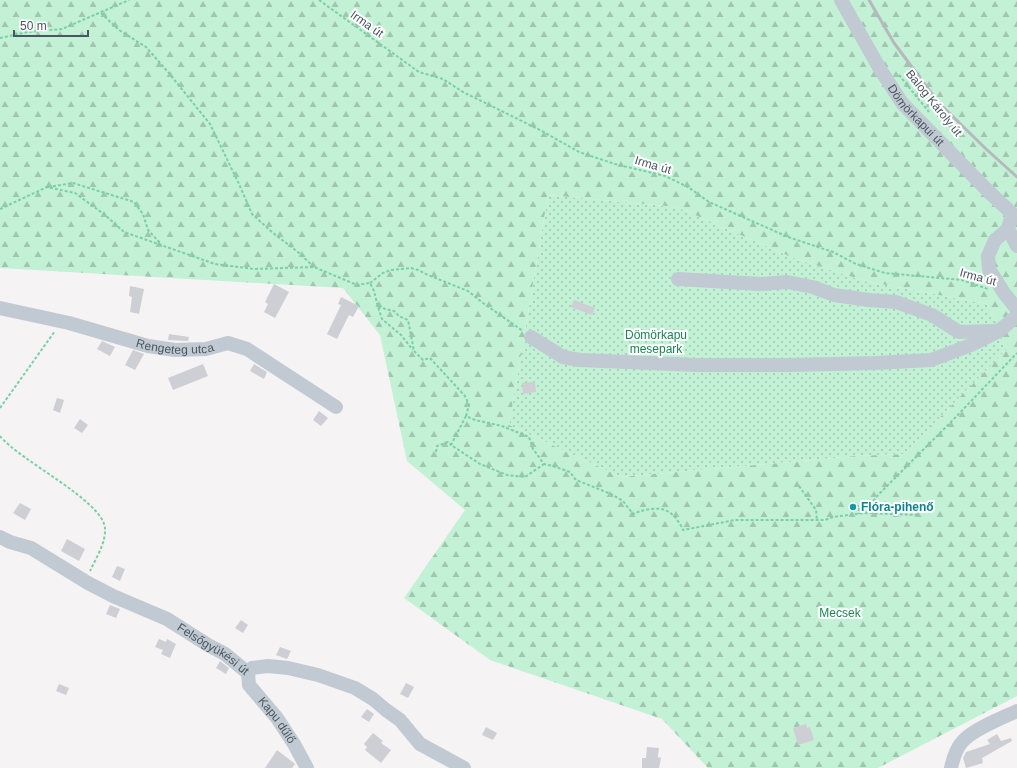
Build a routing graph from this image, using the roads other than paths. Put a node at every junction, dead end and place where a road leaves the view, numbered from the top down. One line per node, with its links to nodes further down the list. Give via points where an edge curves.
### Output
1 (841, 0): 2 (street, Dömörkapui út, via 902,102)
2 (1012, 220): 3 (street, Dömörkapui út); 6 (street, via 995,240 988,256 989,269)
3 (1017, 246)
4 (678, 279): 8 (street, via 761,284 787,282 834,294 896,302 932,315 959,332)
5 (0, 308): 10 (street, Rengeteg utca, via 148,346 174,350 206,349 228,343 247,349)
6 (1017, 309)
7 (1017, 316): 8 (street)
8 (999, 331): 9 (street, via 931,360 791,365 696,365 580,360 563,357)
9 (531, 336)
10 (336, 407)
11 (0, 537): 12 (street, Felsőgyükési út, via 31,548 113,596 167,619 225,654)
12 (248, 673): 14 (street, Kapu dűlő, via 249,685 277,718); 15 (street, Felsőgyükési út, via 252,668 288,668 355,688 400,720 420,744)
13 (1017, 711): 16 (street, via 987,725 963,741)
14 (307, 768)
15 (464, 768)
16 (951, 768)

